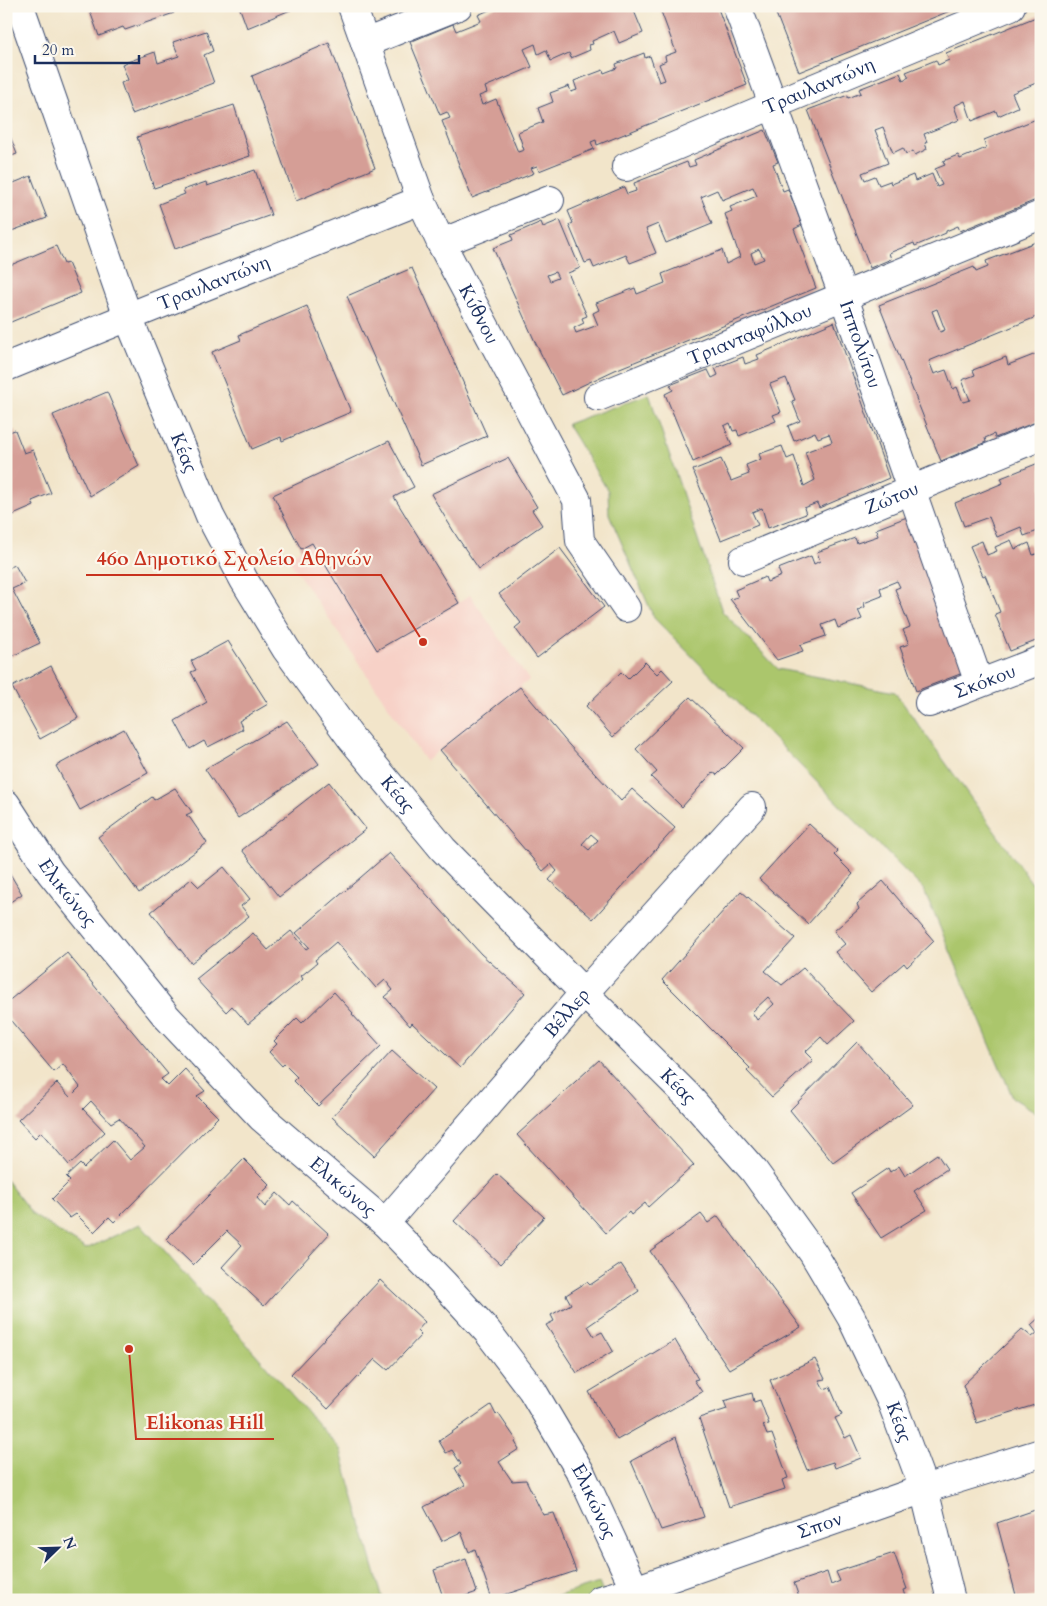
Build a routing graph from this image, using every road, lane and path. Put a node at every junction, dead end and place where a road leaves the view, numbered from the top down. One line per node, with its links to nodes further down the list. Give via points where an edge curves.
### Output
1 (20, 6): 14 (street, Κέας)
2 (352, 6): 6 (street, Κύθνου)
3 (458, 6): 6 (street)
4 (737, 6): 7 (street, Ιππολύτου)
5 (1011, 6): 7 (street, Τραυλαντώνη)
6 (365, 43): 9 (street, Κύθνου)
7 (773, 104): 8 (street, Τραυλαντώνη); 13 (street, Ιππολύτου)
8 (626, 167)
9 (422, 200): 12 (street, Κύθνου); 14 (street, Τραυλαντώνη)
10 (550, 200): 12 (street)
11 (1041, 215): 13 (street, Τριανταφύλλου)
12 (442, 243): 20 (street, Κύθνου, via 576,500 580,541)
13 (843, 295): 16 (street, Τριανταφύλλου); 18 (street, Ιππολύτου)
14 (128, 317): 15 (street, Τραυλαντώνη); 26 (street, Κέας, via 210,516 286,649 351,738 443,849)
15 (6, 367)
16 (598, 397)
17 (1041, 436): 18 (street, Ζώτου)
18 (912, 491): 19 (street, Ζώτου); 22 (street, Ιππολύτου)
19 (743, 560)
20 (626, 608)
21 (1041, 660): 22 (street, Σκόκου)
22 (979, 684): 23 (street, Σκόκου)
23 (929, 703)
24 (6, 804): 27 (street, Ελικώνος, via 50,872 166,1016 260,1116)
25 (752, 807): 26 (street, Βέλλερ)
26 (584, 993): 27 (street, Βέλλερ); 29 (street, Κέας, via 687,1095 754,1171 813,1253 851,1317 892,1403)
27 (385, 1223): 30 (street, Ελικώνος, via 487,1331 532,1390 580,1473)
28 (1041, 1453): 29 (street, Σπον)
29 (924, 1489): 30 (street, Σπον); 32 (street, Κέας)
30 (636, 1595): 31 (street, Σπον)
31 (600, 1600)
32 (951, 1600)

